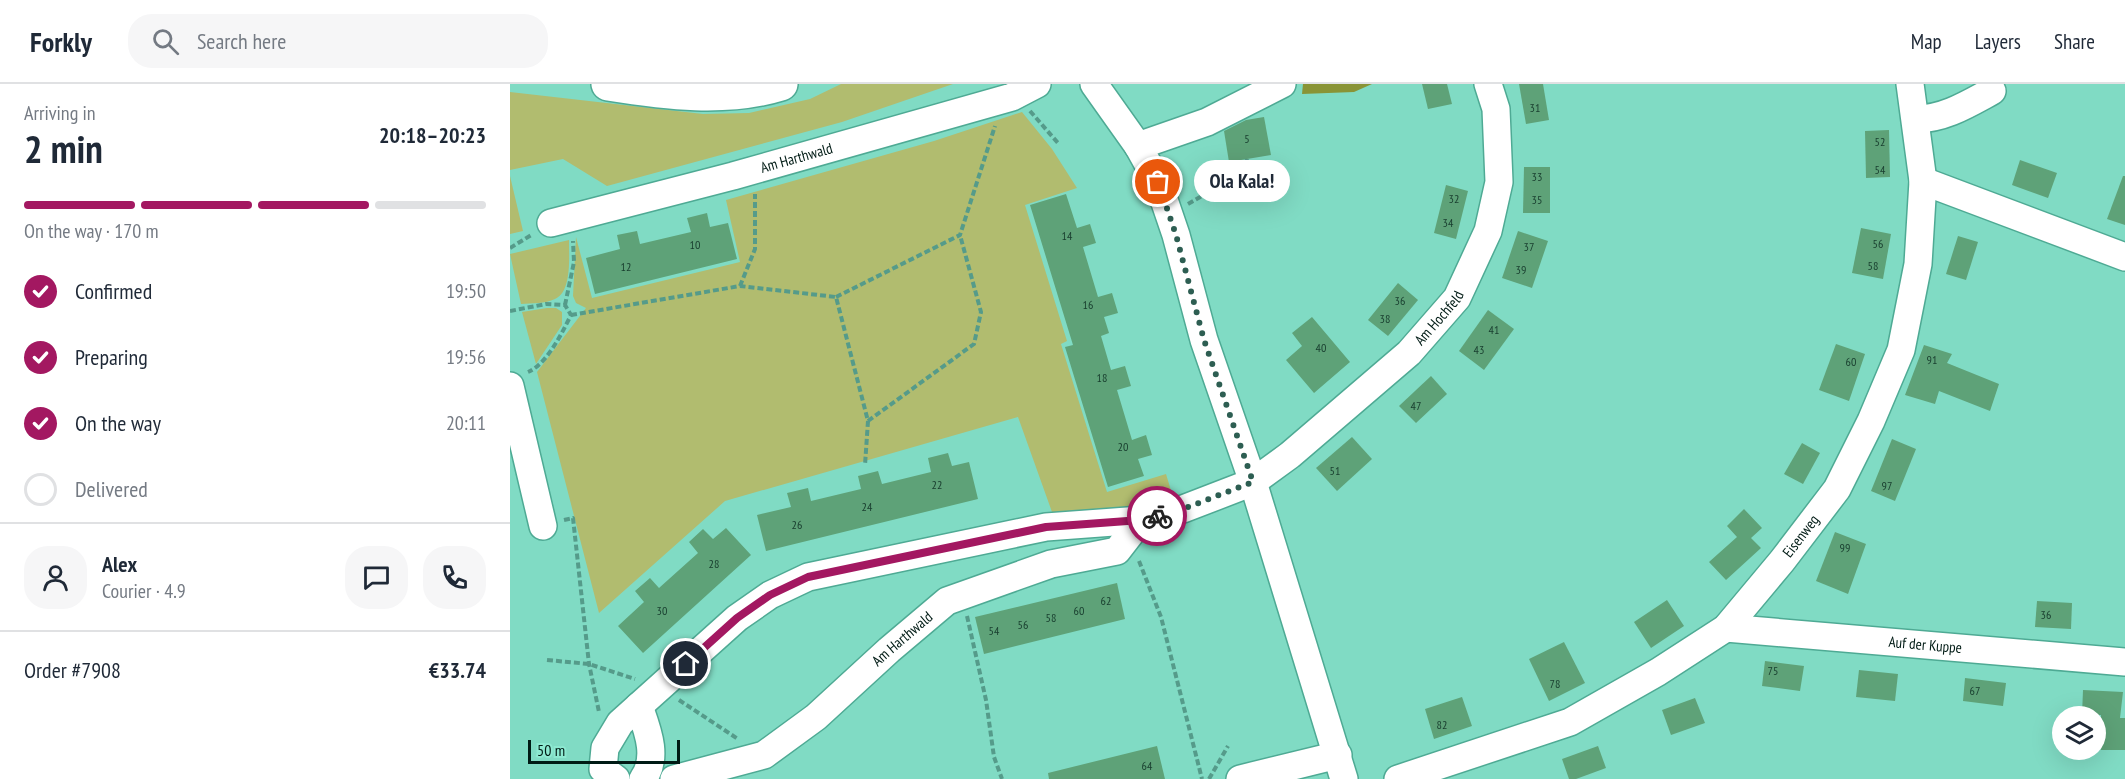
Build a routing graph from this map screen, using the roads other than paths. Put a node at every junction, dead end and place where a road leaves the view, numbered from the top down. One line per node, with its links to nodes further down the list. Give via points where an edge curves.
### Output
1 (608, 84): 2 (main road, via 692,95 758,91)
2 (782, 84)
3 (1094, 84): 10 (street)
4 (1282, 84): 10 (street, via 1207,122)
5 (1488, 84): 15 (street, Am Hochfeld, via 1496,109 1499,182 1488,231 1457,298 1409,353)
6 (1910, 84): 9 (street, Eisenweg)
7 (1992, 91): 9 (street, via 1955,111)
8 (1019, 93): 12 (street, Am Harthwald, via 755,170)
9 (1916, 119): 11 (street, Eisenweg)
10 (1138, 146): 15 (street, via 1170,215 1204,340)
11 (1923, 181): 13 (street); 18 (street, Eisenweg, via 1918,264 1901,350 1871,422 1837,489)
12 (561, 220)
13 (2125, 257)
14 (514, 381): 16 (street)
15 (1253, 482): 17 (street, Am Harthwald); 21 (street)
16 (543, 526)
17 (1135, 528): 20 (street, Am Harthwald, via 1046,527 808,577 770,595 737,618); 24 (street, Am Harthwald, via 1117,551 1051,564 947,601 816,717 764,755)
18 (1726, 628): 19 (street, Auf der Kuppe); 26 (street, Eisenweg, via 1570,722)
19 (2125, 662)
20 (639, 706): 22 (street, Am Harthwald, via 620,723 605,748 603,770); 23 (street, via 652,750)
21 (1341, 767): 25 (street)
22 (616, 779)
23 (643, 779)
24 (674, 779)
25 (1240, 779)
26 (1398, 779)

